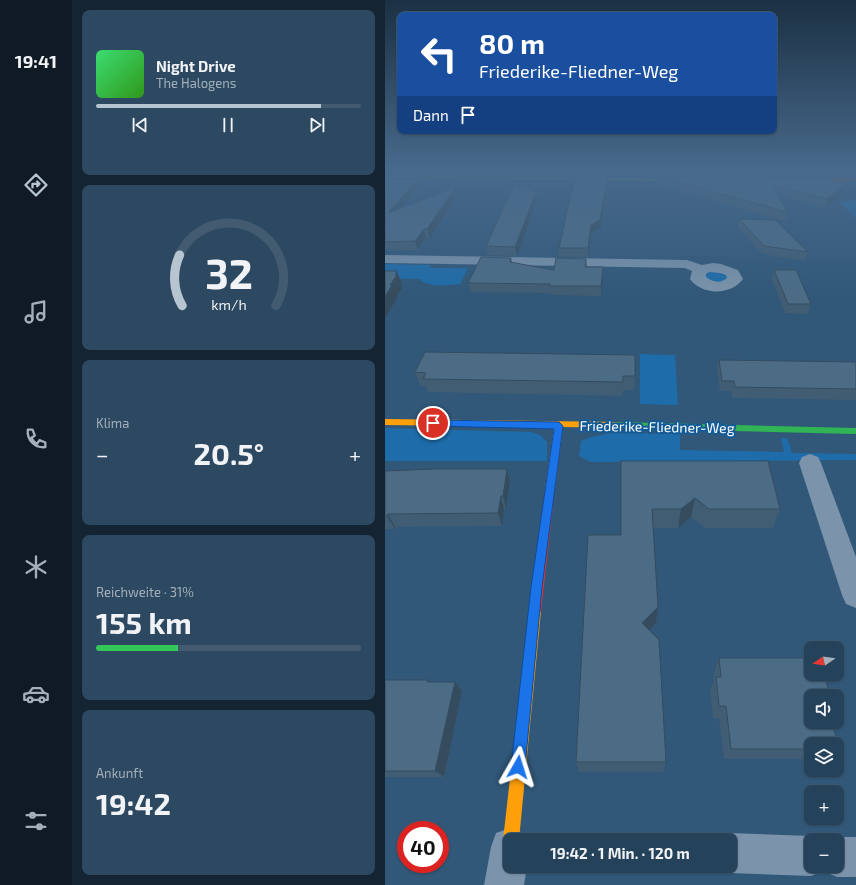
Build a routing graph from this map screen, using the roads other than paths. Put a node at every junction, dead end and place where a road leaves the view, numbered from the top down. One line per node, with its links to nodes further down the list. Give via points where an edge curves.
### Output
1 (385, 259): 2 (street, via 687,264)
2 (701, 270)
3 (385, 422): 4 (street, Friederike-Fliedner-Weg)
4 (559, 426): 5 (street, Friederike-Fliedner-Weg, via 683,426); 8 (street, via 537,587)
5 (856, 431)
6 (810, 463): 7 (street)
7 (856, 595)
8 (512, 833)
9 (737, 853): 10 (street)
10 (804, 856)
11 (844, 856): 12 (street)
12 (856, 857)
13 (506, 873): 14 (street)
14 (504, 885)

